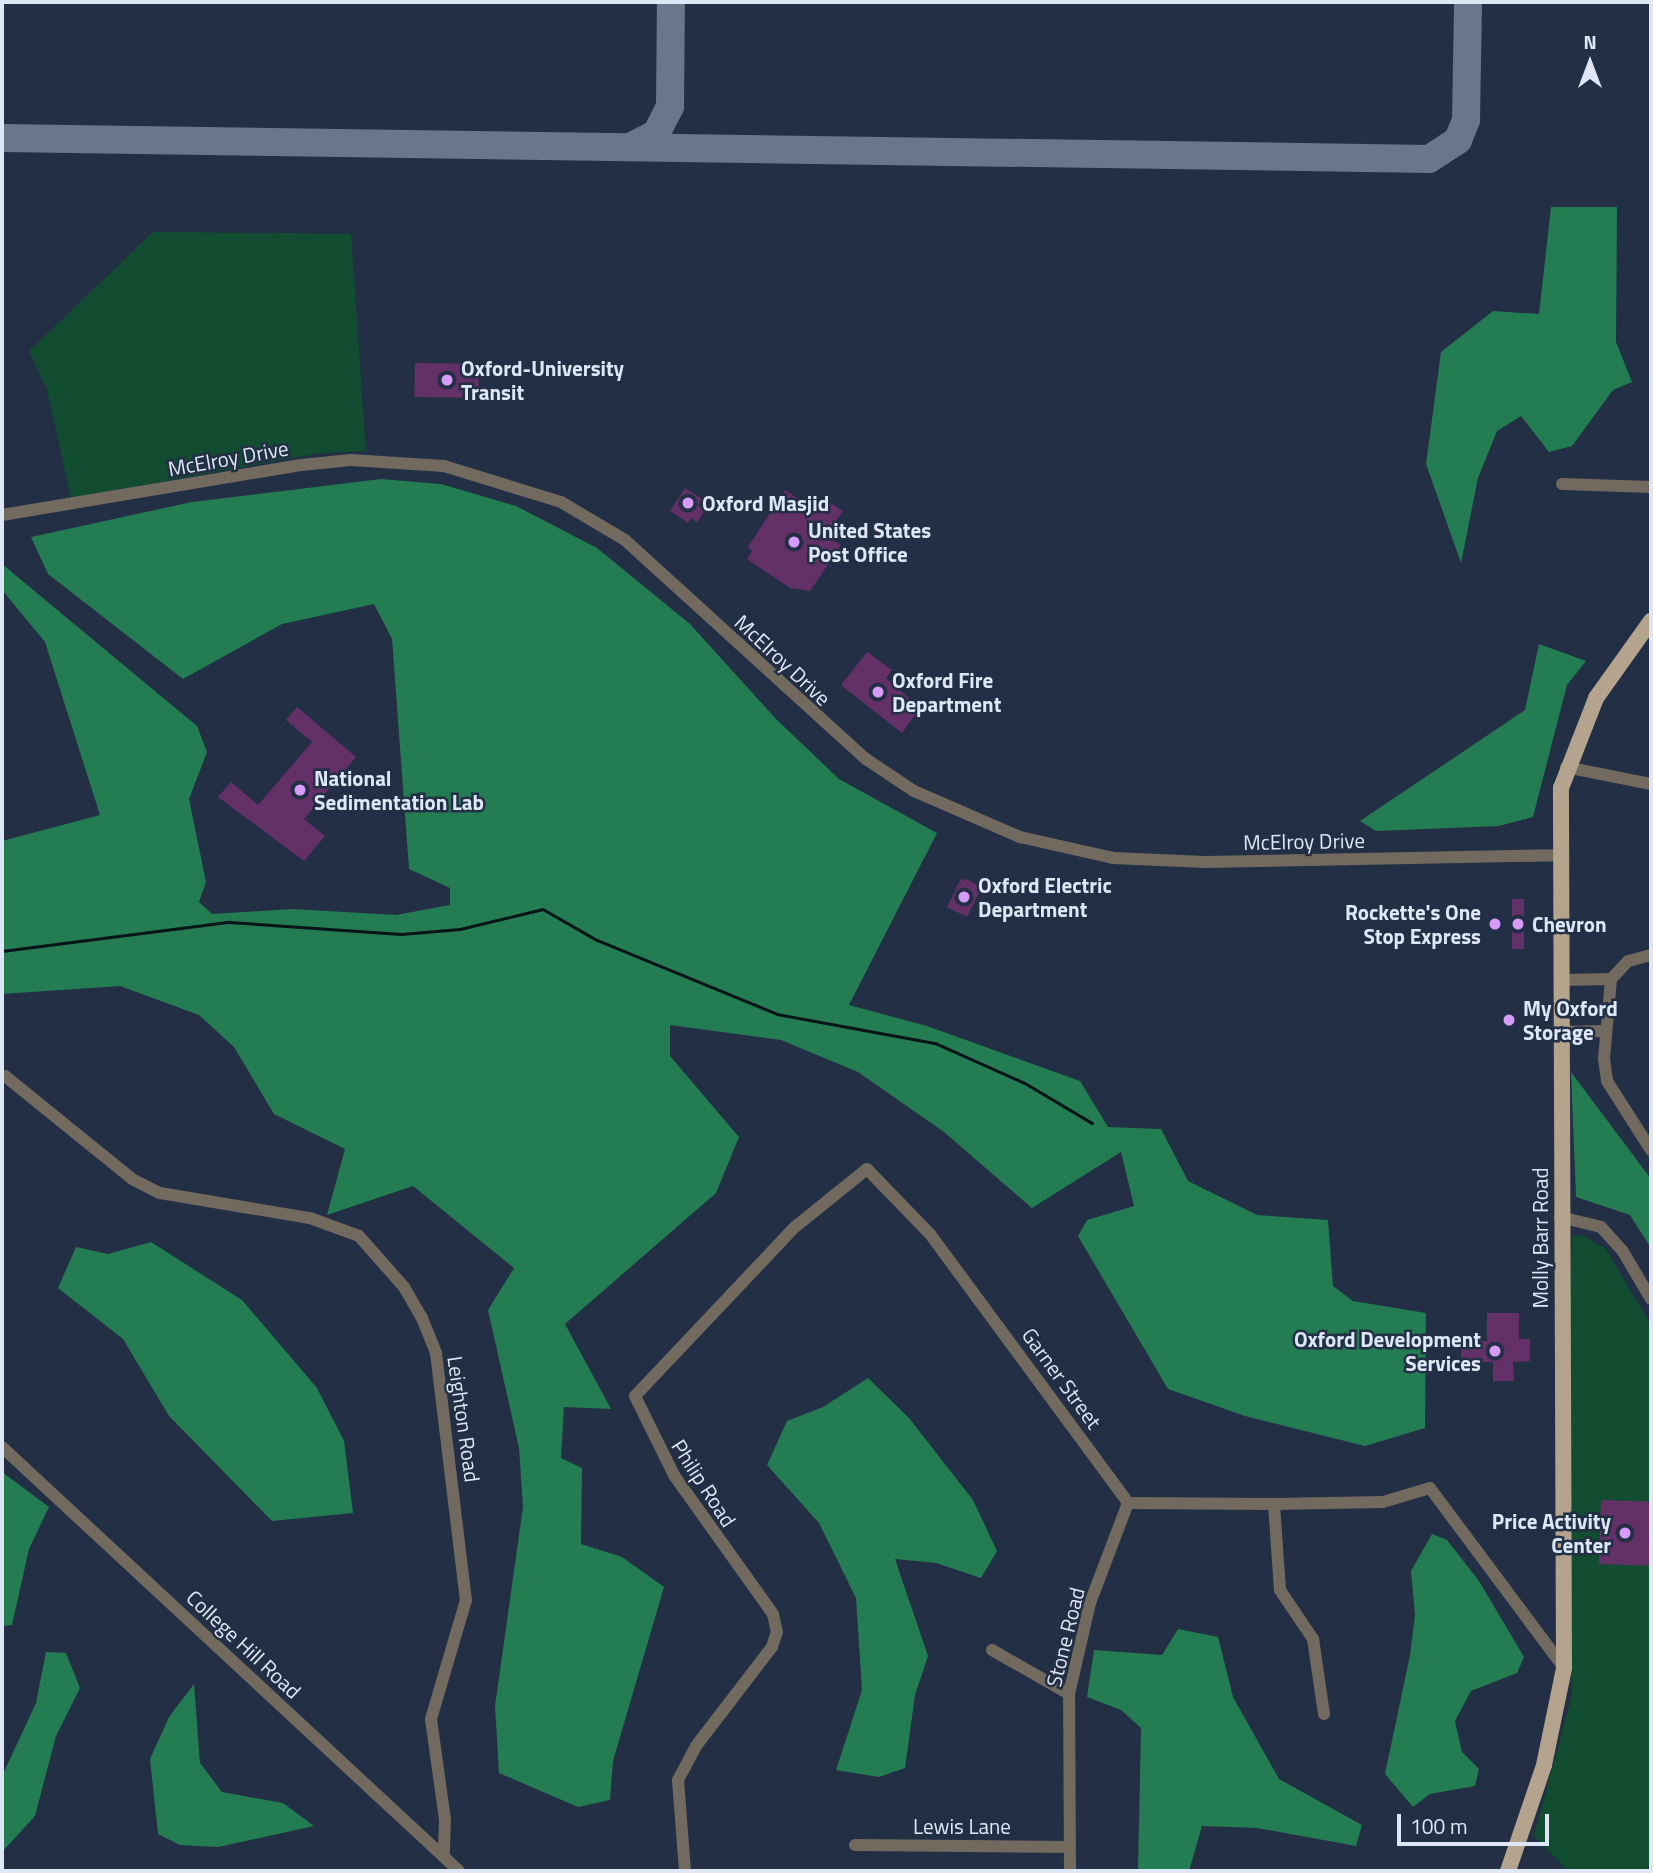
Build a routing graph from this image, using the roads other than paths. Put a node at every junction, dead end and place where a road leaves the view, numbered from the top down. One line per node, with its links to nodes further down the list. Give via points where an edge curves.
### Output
1 (1562, 484): 2 (street)
2 (1651, 487)
3 (2, 516): 7 (street, McElroy Drive, via 301,465 351,460 444,466 561,502 625,540 866,759 914,791 1020,837 1114,858 1205,862)
4 (1651, 621): 5 (main road, Molly Barr Road, via 1619,659 1596,698)
5 (1566, 767): 6 (street); 7 (main road, Molly Barr Road)
6 (1651, 784)
7 (1558, 855): 10 (main road, Molly Barr Road)
8 (1651, 955): 9 (street, via 1629,961)
9 (1611, 979): 10 (street); 11 (street)
10 (1560, 980): 12 (main road, Molly Barr Road)
11 (1605, 1031): 12 (street); 14 (street, via 1607,1081)
12 (1559, 1032): 16 (main road, Molly Barr Road)
13 (5, 1076): 27 (street, Leighton Road, via 132,1179 160,1193 310,1218 359,1236 404,1287 422,1318 436,1353 466,1600 431,1720 445,1820)
14 (1651, 1150)
15 (867, 1169): 19 (street, Garner Street, via 930,1234); 29 (street, Philip Road, via 795,1227 635,1396 674,1475 773,1615 777,1632 772,1647 696,1746 678,1780)
16 (1560, 1217): 17 (street, via 1601,1227 1622,1250); 22 (main road, Molly Barr Road)
17 (1651, 1299)
18 (2, 1447): 27 (street, College Hill Road)
19 (1128, 1503): 20 (street); 23 (street, Stone Road, via 1090,1603)
20 (1274, 1504): 22 (street, via 1347,1506 1392,1501 1430,1488); 24 (street, via 1280,1590 1312,1639)
21 (992, 1650): 23 (street)
22 (1564, 1668): 31 (main road, Molly Barr Road, via 1544,1765)
23 (1069, 1694): 26 (street, Stone Road)
24 (1324, 1714)
25 (855, 1845): 26 (street, Lewis Lane)
26 (1070, 1846): 30 (street, Stone Road)
27 (444, 1857): 28 (street, College Hill Road)
28 (459, 1871)
29 (685, 1871)
30 (1070, 1871)
31 (1508, 1871)

